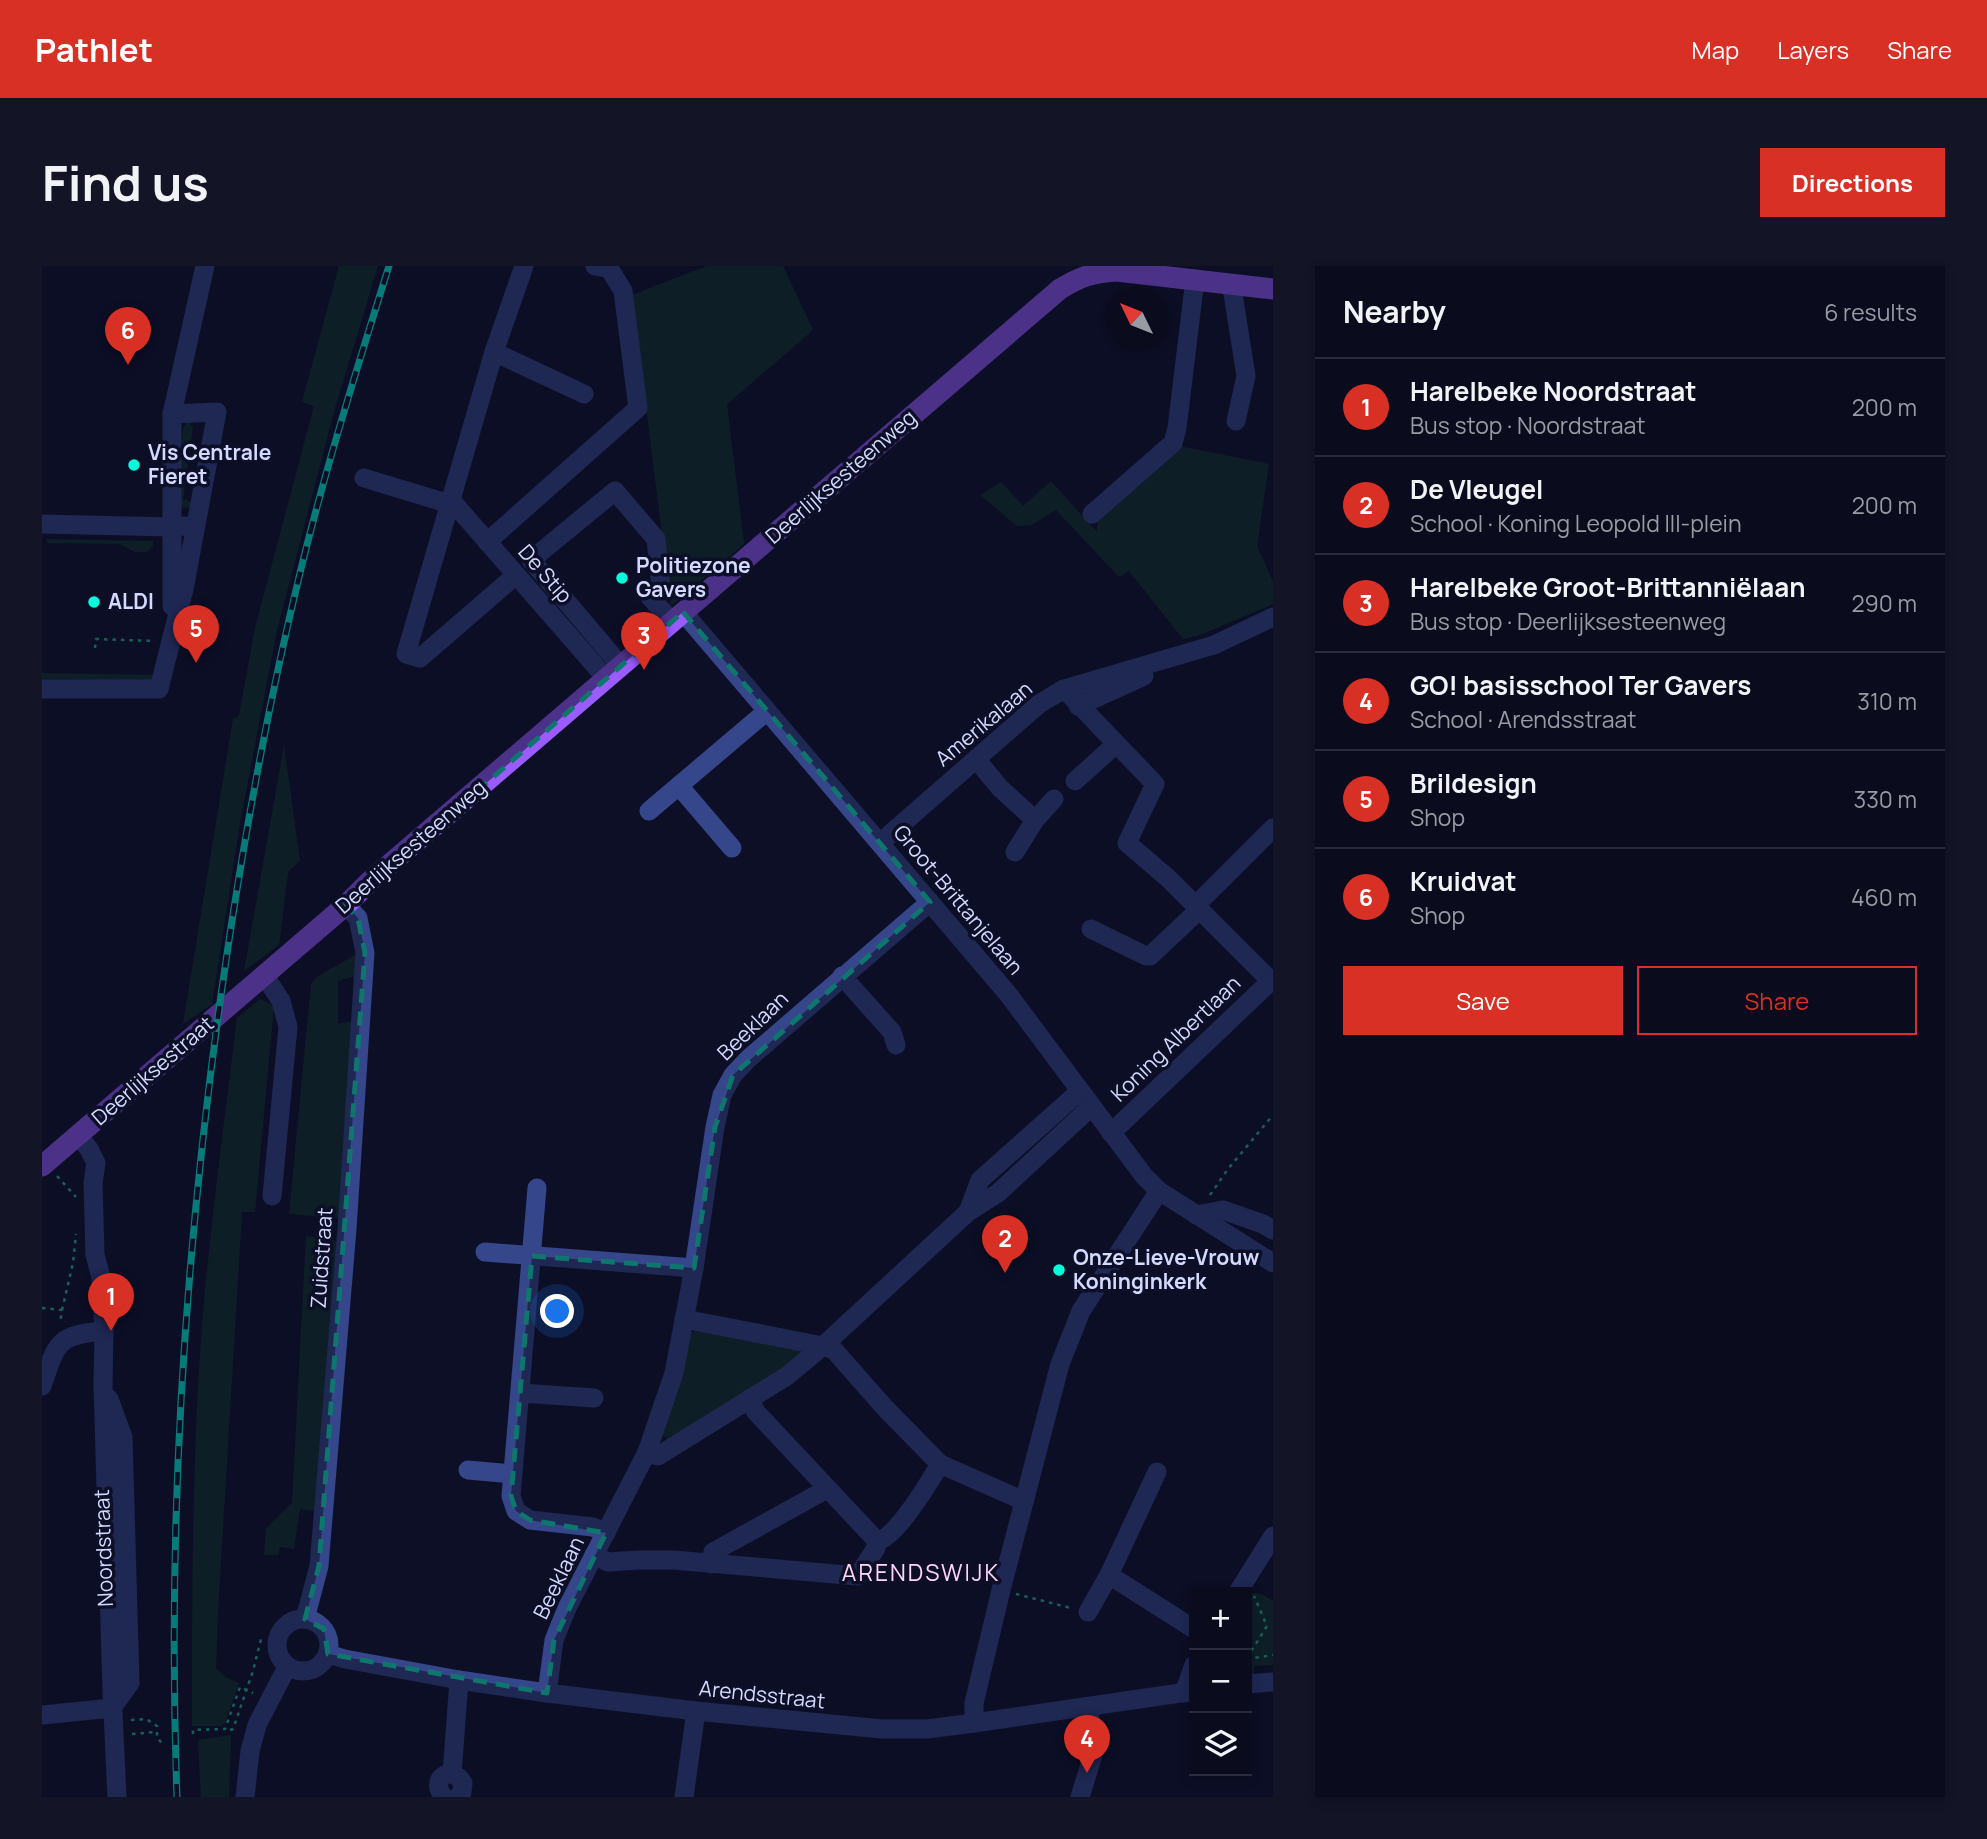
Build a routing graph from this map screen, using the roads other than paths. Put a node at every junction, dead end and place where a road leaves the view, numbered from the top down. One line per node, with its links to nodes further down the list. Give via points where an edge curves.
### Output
1 (205, 266): 10 (street)
2 (524, 266): 8 (street)
3 (602, 267): 18 (street, via 623,291 638,408)
4 (1099, 269): 5 (main road, Deerlijksesteenweg); 20 (main road, Deerlijksesteenweg, via 1060,289)
5 (1195, 279): 6 (main road, Deerlijksesteenweg); 14 (street, via 1173,443)
6 (1235, 284): 7 (main road, Deerlijksesteenweg); 11 (street, via 1246,376)
7 (1273, 289)
8 (494, 352): 9 (street); 13 (street)
9 (584, 394)
10 (172, 415): 16 (street, via 217,412); 17 (street)
11 (1236, 421)
12 (364, 478): 13 (street)
13 (450, 502): 18 (street, De Stip); 19 (street, via 406,654 420,658)
14 (1092, 514)
15 (42, 524): 17 (street)
16 (196, 526): 17 (street); 22 (street)
17 (172, 527): 22 (street)
18 (487, 542): 19 (street, De Stip)
19 (516, 575): 24 (street, De Stip)
20 (678, 617): 24 (main road, Deerlijksesteenweg); 24 (street, Groot-Brittanjelaan, via 650,597 661,588 656,539 615,491 531,559); 28 (street, Groot-Brittanjelaan)
21 (1273, 617): 23 (street, Amerikalaan)
22 (172, 639): 25 (street, via 159,689)
23 (1214, 645): 26 (street, Amerikalaan); 27 (street, Amerikalaan)
24 (614, 672): 41 (main road, Deerlijksesteenweg)
25 (42, 689)
26 (1064, 689): 27 (street); 30 (street, Amerikalaan, via 1039,704)
27 (1078, 706): 29 (street)
28 (767, 711): 32 (street); 37 (street, Groot-Brittanjelaan)
29 (1116, 744): 31 (street); 42 (street, via 1155,784 1127,843)
30 (975, 759): 35 (street); 37 (street, Amerikalaan)
31 (1075, 781)
32 (679, 786): 34 (street); 38 (street)
33 (1054, 799): 35 (street)
34 (649, 811)
35 (1034, 820): 39 (street)
36 (1273, 828): 42 (street)
37 (880, 843): 40 (street, Groot-Brittanjelaan)
38 (732, 848)
39 (1014, 852)
40 (930, 902): 45 (street, Beeklaan); 48 (street, Groot-Brittanjelaan, via 1008,994)
41 (346, 905): 44 (main road, Deerlijksesteenweg); 83 (street, Zuidstraat, via 358,919 365,953 319,1566)
42 (1198, 907): 43 (street, via 1150,956); 46 (street)
43 (1091, 929)
44 (264, 975): 50 (main road, Deerlijksestraat); 54 (street, via 281,1001 288,1027)
45 (842, 976): 47 (street, via 892,1032); 60 (street, Beeklaan, via 748,1059 722,1095)
46 (1272, 980): 49 (street, Koning Albertlaan)
47 (896, 1045)
48 (1085, 1099): 49 (street, Groot-Brittanjelaan); 63 (street, via 980,1180 968,1212)
49 (1111, 1133): 53 (street, Groot-Brittanjelaan)
50 (78, 1135): 51 (main road, Deerlijksestraat); 62 (street, Noordstraat, via 96,1163 95,1255)
51 (44, 1164)
52 (537, 1188): 58 (street)
53 (1159, 1191): 55 (street, Groot-Brittanjelaan); 74 (street, via 1081,1311 1060,1364)
54 (272, 1196)
55 (1196, 1215): 56 (street, via 1223,1210); 59 (street, Groot-Brittanjelaan)
56 (1273, 1230)
57 (485, 1252): 58 (street)
58 (532, 1256): 60 (street); 65 (street)
59 (1273, 1264)
60 (694, 1268): 61 (street, Beeklaan)
61 (684, 1319): 63 (street); 68 (street, Beeklaan, via 674,1373)
62 (104, 1331): 64 (street, via 70,1336 53,1353); 93 (street, Noordstraat, via 103,1385 123,1437 130,1683)
63 (824, 1346): 67 (street); 69 (street, via 834,1350)
64 (42, 1386)
65 (521, 1393): 66 (street); 72 (street)
66 (594, 1398)
67 (750, 1399): 68 (street, via 657,1456); 73 (street, via 756,1412)
68 (648, 1452): 75 (street, Beeklaan)
69 (940, 1464): 74 (street); 77 (street, via 892,1533)
70 (468, 1470): 72 (street)
71 (1157, 1472): 80 (street)
72 (513, 1474): 75 (street, via 511,1496 516,1511 530,1520 593,1527)
73 (827, 1489): 77 (street); 79 (street, via 713,1552)
74 (1024, 1501): 96 (street, via 974,1703)
75 (606, 1533): 78 (street, Beeklaan)
76 (1273, 1536): 81 (street)
77 (877, 1541): 79 (street, via 858,1576)
78 (594, 1555): 79 (street, via 608,1562); 91 (street, Beeklaan, via 554,1640)
79 (711, 1564)
80 (1109, 1575): 82 (street); 84 (street)
81 (1242, 1586)
82 (1088, 1612)
83 (305, 1619): 85 (street, via 324,1629); 86 (street, via 292,1621 279,1634 276,1649)
84 (1189, 1626)
85 (328, 1654): 86 (street, via 310,1671); 87 (street, Arendsstraat)
86 (287, 1667): 99 (street, via 257,1725)
87 (459, 1679): 91 (street, Arendsstraat); 97 (street)
88 (1273, 1682): 89 (street)
89 (1252, 1684)
90 (1189, 1692): 92 (street, Arendsstraat)
91 (547, 1693): 94 (street, Arendsstraat)
92 (1089, 1707): 96 (street, Arendsstraat); 103 (street, via 1093,1755)
93 (112, 1708): 95 (street); 98 (street)
94 (696, 1711): 96 (street, Arendsstraat, via 881,1729); 102 (street)
95 (42, 1716)
96 (974, 1723)
97 (452, 1774): 100 (street, via 439,1782); 101 (street, via 463,1783)
98 (117, 1797)
99 (244, 1797)
100 (444, 1797)
101 (458, 1797)
102 (684, 1797)
103 (1080, 1797)

